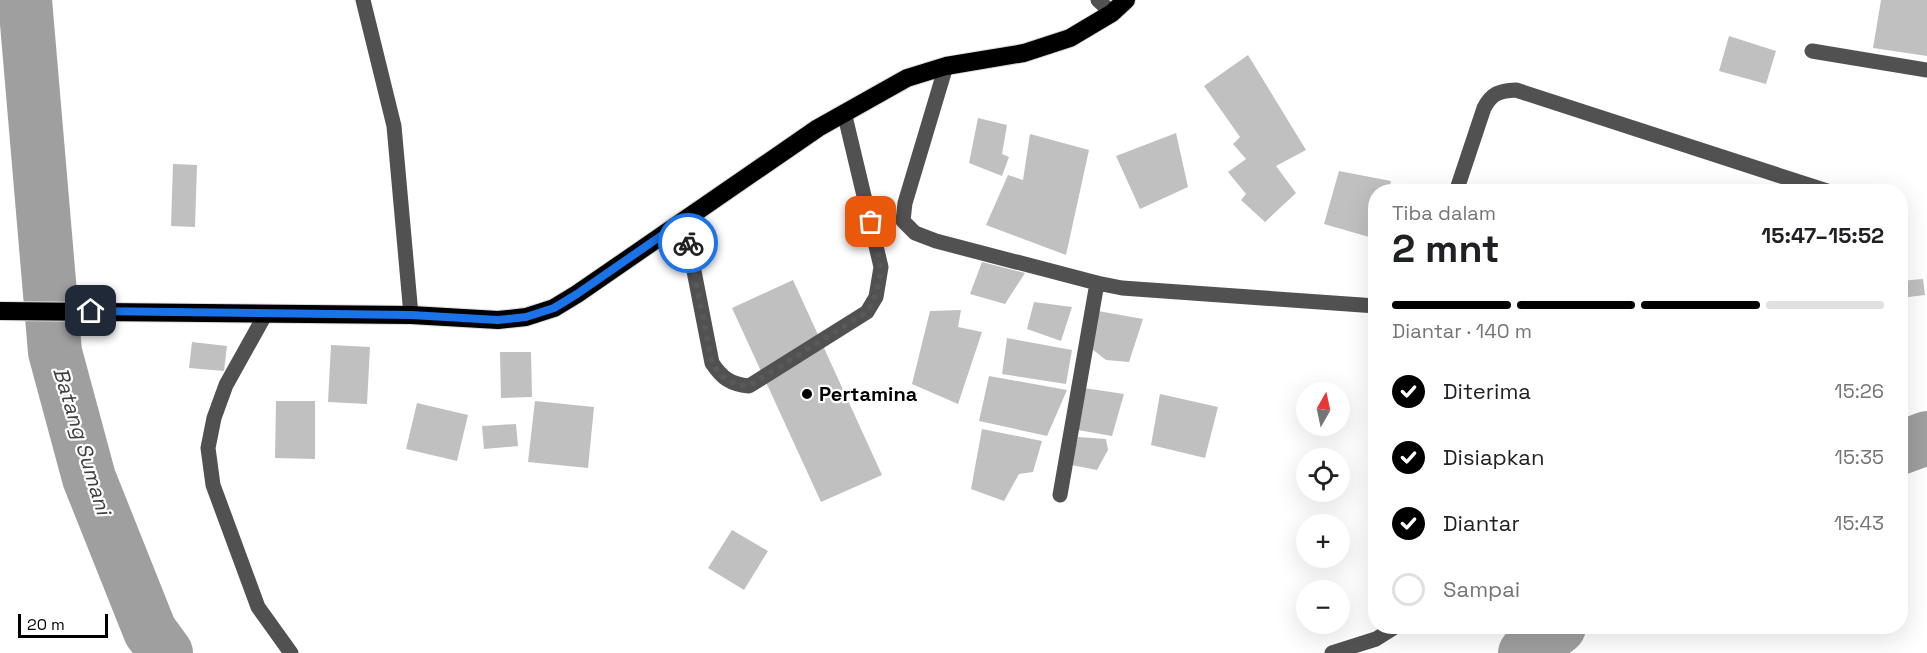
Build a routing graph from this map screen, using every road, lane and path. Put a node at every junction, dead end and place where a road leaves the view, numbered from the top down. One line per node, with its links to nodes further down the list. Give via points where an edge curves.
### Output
1 (363, 0): 16 (street, via 394,126)
2 (1098, 0): 4 (street)
3 (1126, 0): 4 (highway)
4 (1112, 13): 6 (highway, via 1070,38 1033,50)
5 (1812, 51): 7 (street)
6 (946, 66): 8 (highway, via 907,78); 12 (street, via 903,221 915,233 936,241)
7 (1927, 70)
8 (844, 112): 11 (highway); 11 (street, via 882,267 876,297 867,312 749,386 734,385 712,363)
9 (1459, 184): 10 (street, via 1484,108 1491,96 1501,90 1516,90)
10 (1805, 184)
11 (684, 220): 16 (highway, via 554,308 498,320)
12 (1097, 283): 13 (street); 17 (street)
13 (1368, 305)
14 (0, 310): 15 (highway)
15 (265, 315): 16 (highway); 19 (street, via 226,385 208,448 213,485 258,607)
16 (411, 315)
17 (1060, 495)
18 (1384, 634): 20 (street)
19 (291, 653)
20 (1332, 653)

